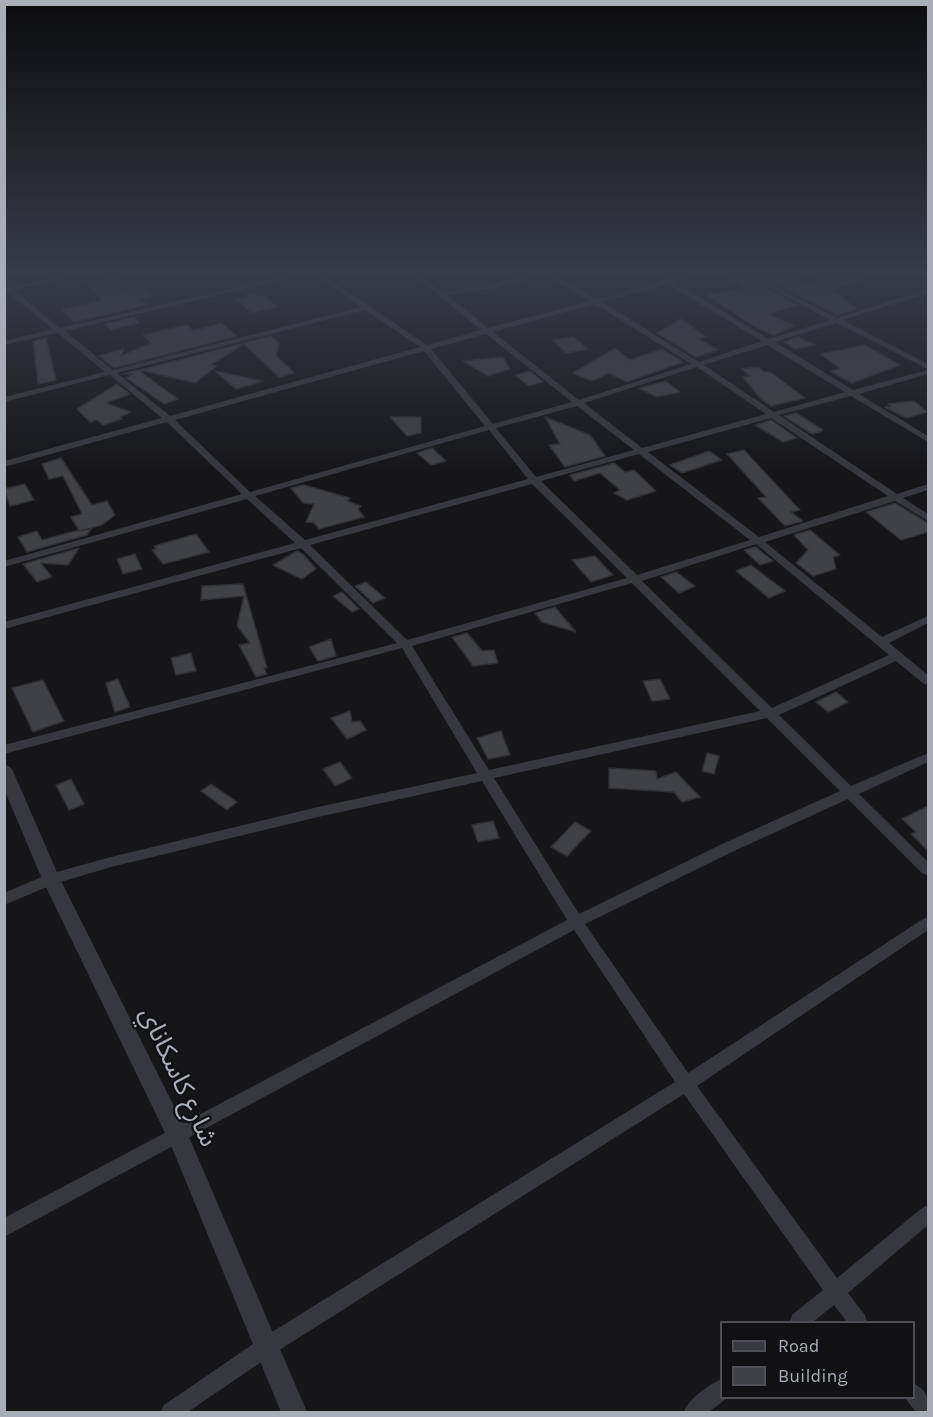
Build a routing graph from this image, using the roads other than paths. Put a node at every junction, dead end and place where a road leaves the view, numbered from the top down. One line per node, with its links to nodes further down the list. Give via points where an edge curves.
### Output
1 (72, 341): 12 (street)
2 (233, 341): 12 (street)
3 (415, 341): 9 (street)
4 (452, 341): 9 (street)
5 (498, 341): 16 (street)
6 (661, 341): 10 (street)
7 (879, 341): 11 (street)
8 (772, 342): 10 (street); 14 (street)
9 (426, 348): 18 (street); 19 (street)
10 (699, 365): 16 (street); 17 (street)
11 (928, 367)
12 (111, 372): 15 (street); 18 (street)
13 (928, 372): 14 (street)
14 (853, 393): 17 (street); 20 (street)
15 (4, 400)
16 (578, 403): 19 (street); 21 (street)
17 (771, 415): 21 (street); 26 (street)
18 (169, 419): 22 (street); 25 (street)
19 (491, 428): 23 (street); 25 (street)
20 (928, 439)
21 (644, 451): 23 (street); 28 (street)
22 (4, 464)
23 (535, 481): 29 (street); 31 (street)
24 (928, 487): 26 (street)
25 (249, 496): 29 (street); 30 (street)
26 (894, 496): 27 (street); 28 (street)
27 (928, 518)
28 (759, 542): 31 (street); 34 (street)
29 (304, 545): 33 (street); 35 (street)
30 (4, 564)
31 (636, 579): 35 (street); 38 (street)
32 (928, 619): 34 (street)
33 (4, 626)
34 (882, 642): 36 (street)
35 (405, 644): 39 (street); 42 (street)
36 (896, 656): 37 (street); 38 (street)
37 (928, 681)
38 (772, 713): 42 (street); 43 (street)
39 (4, 750)
40 (928, 757): 43 (street)
41 (4, 769): 45 (street, شارع كاسكاناي)
42 (483, 774): 45 (street); 47 (street)
43 (850, 794): 44 (street); 47 (street, via 727,848)
44 (928, 870)
45 (51, 879): 46 (street); 50 (street, شارع كاسكاناي)
46 (4, 899)
47 (576, 922): 49 (street); 50 (street)
48 (928, 923): 49 (street)
49 (686, 1084): 53 (street); 56 (street)
50 (178, 1137): 52 (street); 56 (street, شارع كاسكاناي)
51 (928, 1214): 53 (street)
52 (4, 1228)
53 (834, 1292): 54 (street); 55 (street)
54 (801, 1321)
55 (856, 1321)
56 (266, 1347): 59 (street); 60 (street, شارع كاسكاناي)
57 (720, 1391): 61 (street)
58 (915, 1395): 62 (street)
59 (171, 1413)
60 (294, 1413)
61 (694, 1413)
62 (928, 1413)

